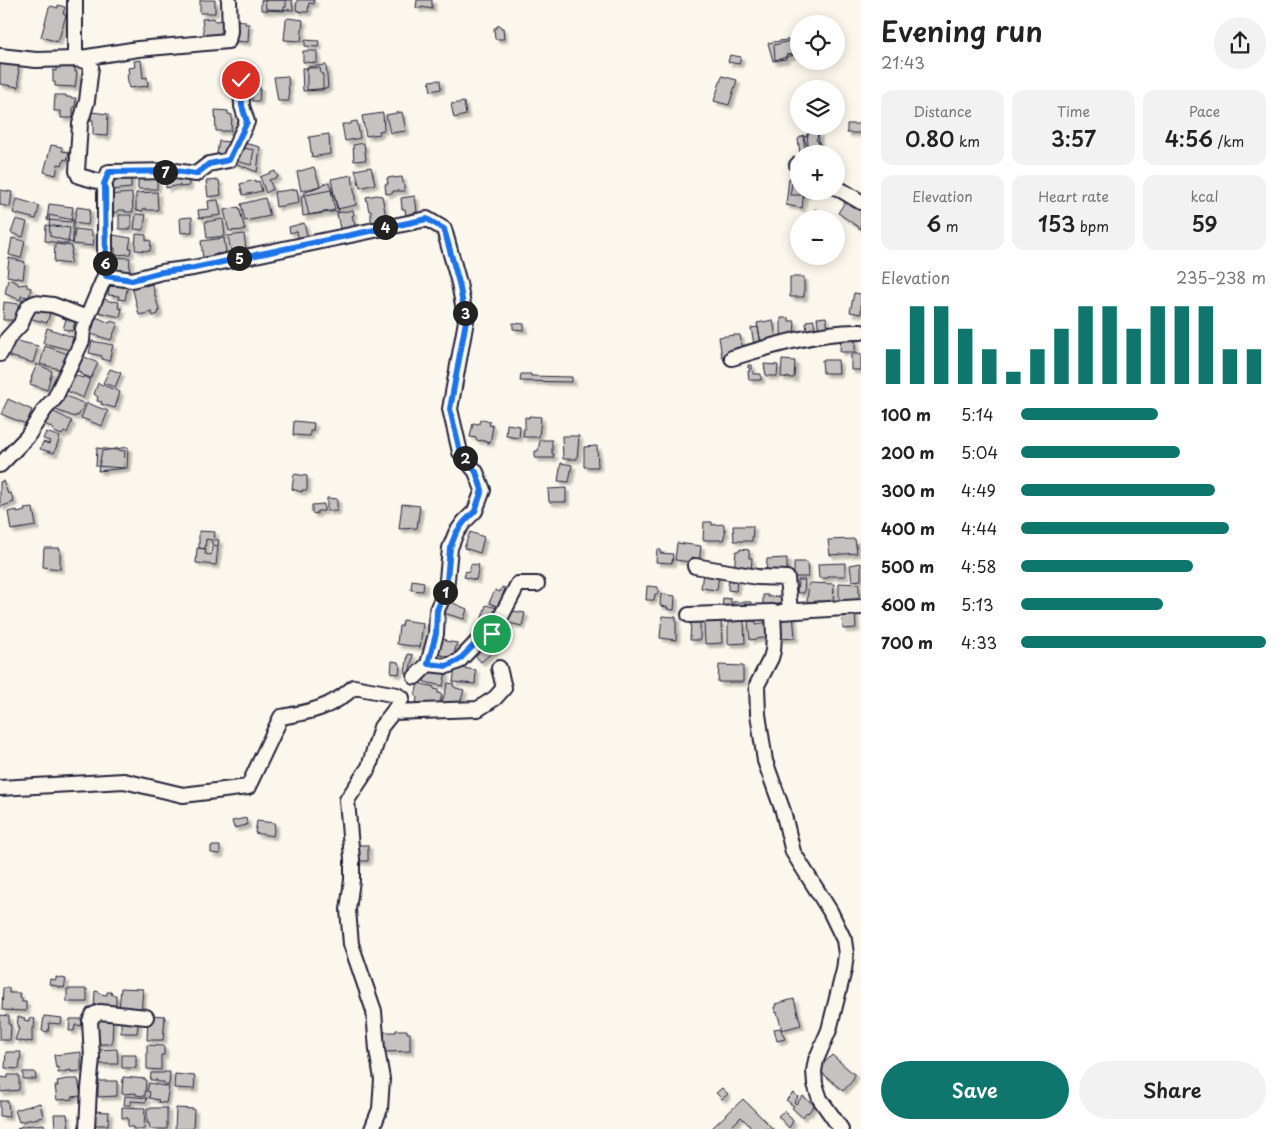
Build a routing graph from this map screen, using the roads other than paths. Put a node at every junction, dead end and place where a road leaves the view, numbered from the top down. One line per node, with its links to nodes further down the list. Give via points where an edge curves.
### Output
1 (75, 0): 4 (street)
2 (229, 0): 4 (street, via 228,42 138,49)
3 (0, 56): 4 (street, via 36,60)
4 (74, 59): 6 (street, via 86,61 90,67 87,101 80,124 77,171 79,176)
5 (241, 80): 6 (street, via 242,106 247,122 229,160 209,164 196,174 176,171 109,172)
6 (104, 184): 9 (street)
7 (845, 192): 8 (street)
8 (861, 202)
9 (106, 276): 10 (street); 21 (street, via 132,280 427,219 444,229 466,321 450,409 460,452 476,472 482,490 475,511 456,533 450,548 446,590 437,610 436,634)
10 (87, 318): 12 (street, via 53,305 35,303 29,306 22,324 8,338); 14 (street, via 82,342 55,398 27,437)
11 (861, 332): 13 (street, via 840,332)
12 (0, 354)
13 (732, 358)
14 (0, 465)
15 (695, 566): 18 (street, via 757,577 787,578)
16 (537, 584): 21 (street, via 518,584 492,634 477,642 459,660 447,666)
17 (861, 607): 18 (street)
18 (790, 611): 19 (street)
19 (773, 612): 20 (street); 29 (street, via 773,651 757,685 758,714 765,761 783,810 793,852 844,940 844,970 829,1030 814,1071 820,1099)
20 (689, 615)
21 (428, 664): 23 (street)
22 (499, 668): 24 (street, via 504,688 478,710)
23 (415, 677)
24 (393, 712): 25 (street, via 402,698 354,687 326,707 281,717 248,786 183,795 124,781); 28 (street, via 381,727 369,767 347,800 352,859 348,910 351,944 374,1012 382,1079 380,1109)
25 (0, 788)
26 (146, 1017): 27 (street, via 93,1014 90,1021 92,1058)
27 (87, 1129)
28 (372, 1129)
29 (841, 1129)

